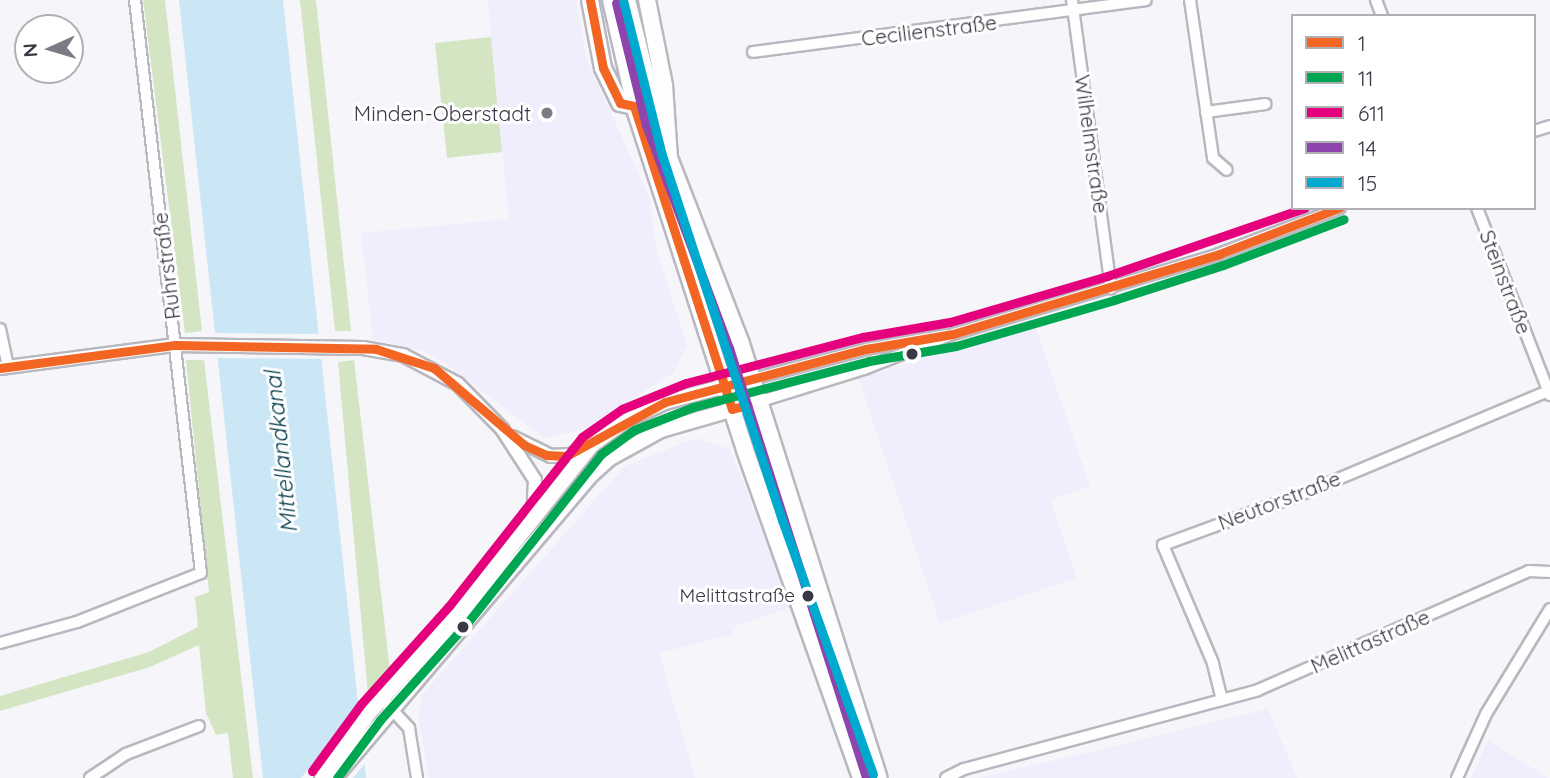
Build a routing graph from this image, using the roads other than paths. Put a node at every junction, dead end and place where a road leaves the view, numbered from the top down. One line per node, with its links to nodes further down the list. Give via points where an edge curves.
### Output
1 (135, 0): 20 (street, Ruhrstraße)
2 (590, 0): 11 (main road, via 596,45 612,92 620,103)
3 (610, 0): 11 (main road)
4 (628, 0): 13 (main road)
5 (647, 0): 13 (main road, via 664,85)
6 (1146, 0): 8 (street, Cecilienstraße)
7 (1190, 0): 12 (street)
8 (1073, 6): 9 (street, Cecilienstraße); 17 (street, Wilhelmstraße)
9 (753, 52)
10 (1265, 104): 12 (street)
11 (634, 106): 23 (main road)
12 (1206, 112): 14 (street, via 1213,158)
13 (669, 158): 22 (main road)
14 (1227, 170)
15 (1335, 210): 17 (street)
16 (1478, 210): 24 (street, Steinstraße)
17 (1111, 288): 19 (street)
18 (0, 329): 21 (street)
19 (953, 334): 22 (street, via 866,349); 25 (street, via 902,356)
20 (175, 345): 21 (street); 27 (street, via 352,347 403,355 458,384); 32 (street, Ruhrstraße, via 201,573 77,622)
21 (4, 367)
22 (752, 379): 23 (main road); 25 (main road)
23 (724, 386): 26 (main road); 28 (main road, via 644,411)
24 (1549, 393): 34 (street, Neutorstraße, via 1163,545 1209,651)
25 (758, 402): 26 (main road); 42 (main road)
26 (732, 409): 35 (main road, via 662,430 600,466); 41 (main road)
27 (502, 429): 28 (street, via 534,451 551,456 570,455); 29 (street, via 535,481)
28 (592, 445): 29 (main road)
29 (533, 520): 33 (main road)
30 (1550, 572): 34 (street, Melittastraße, via 1529,571 1258,690)
31 (1550, 609): 44 (street, via 1486,713)
32 (0, 643)
33 (382, 699): 35 (street); 38 (main road)
34 (1222, 700): 43 (street, Melittastraße, via 964,769)
35 (394, 709): 39 (main road); 40 (street, via 409,728)
36 (200, 726): 37 (street, via 126,754)
37 (90, 778)
38 (322, 778)
39 (334, 778)
40 (417, 778)
41 (861, 778)
42 (879, 778)
43 (946, 778)
44 (1457, 778)

